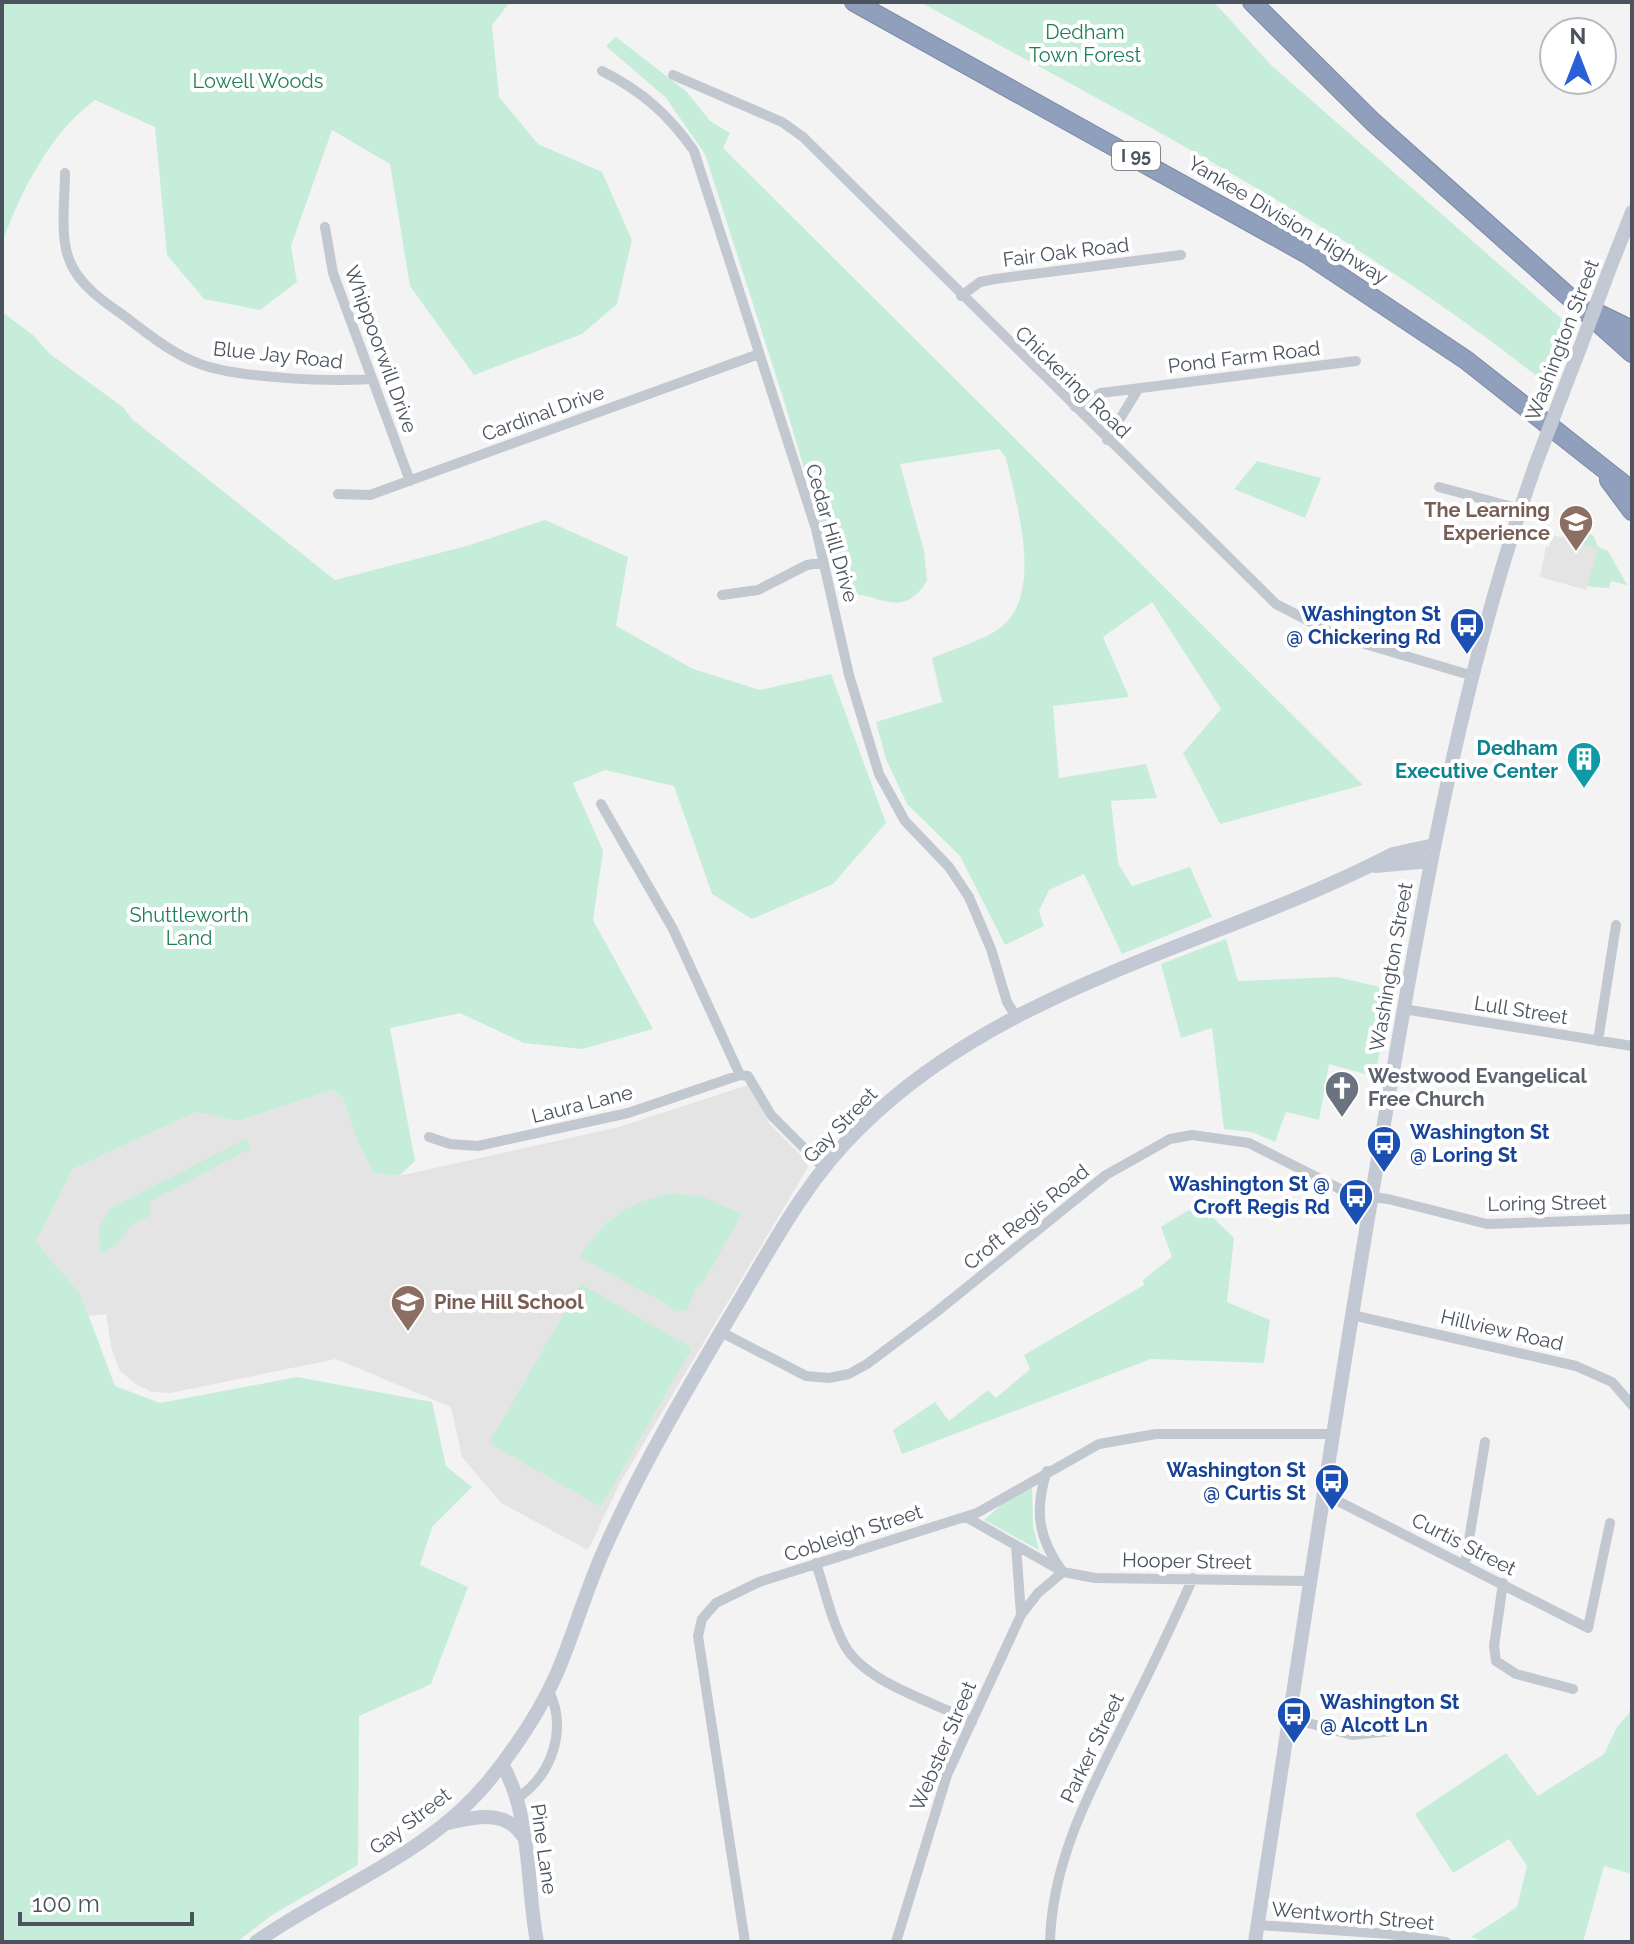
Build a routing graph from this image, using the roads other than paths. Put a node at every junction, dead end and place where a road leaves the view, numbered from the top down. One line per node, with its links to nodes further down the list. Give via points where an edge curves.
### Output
1 (854, 2): 19 (highway, Yankee Division Highway / I 95, via 1299,249 1466,360)
2 (1252, 2): 10 (highway, via 1373,122)
3 (602, 71): 13 (street, Cedar Hill Drive, via 655,104 694,151)
4 (673, 75): 9 (street, Chickering Road, via 782,122 803,137)
5 (65, 173): 15 (street, Blue Jay Road, via 66,241 81,281 181,356 229,370)
6 (1632, 212): 24 (street, Washington Street, bridge)
7 (325, 227): 15 (street, Whippoorwill Drive, via 333,273)
8 (1181, 255): 9 (street, Fair Oak Road, via 995,279 980,282)
9 (961, 296): 17 (street, Chickering Road)
10 (1575, 302): 11 (highway); 12 (highway)
11 (1632, 330)
12 (1632, 353)
13 (759, 354): 20 (street, Cardinal Drive); 26 (street, Cedar Hill Drive)
14 (1356, 361): 16 (street, Pond Farm Road)
15 (371, 379): 20 (street, Whippoorwill Drive)
16 (1137, 391): 17 (street, Pond Farm Road, via 1091,395); 18 (street)
17 (1075, 407): 18 (street, Chickering Road)
18 (1107, 440): 28 (street, Chickering Road, via 1259,590 1294,616 1360,644)
19 (1593, 459): 22 (highway, Yankee Division Highway / I 95); 25 (highway)
20 (410, 481): 23 (street, Cardinal Drive, via 370,495)
21 (1439, 487): 24 (street)
22 (1632, 491)
23 (338, 494)
24 (1520, 509): 28 (street, Washington Street)
25 (1632, 511)
26 (825, 562): 27 (street, via 807,565 758,590); 35 (street, Cedar Hill Drive, via 849,675 879,774 905,821 949,867 969,897)
27 (722, 595)
28 (1470, 675): 30 (street, Washington Street)
29 (601, 804): 38 (street, via 673,929)
30 (1434, 845): 31 (street, Washington Street); 32 (street, Gay Street, via 1413,847)
31 (1431, 861): 32 (street, Gay Street); 34 (street, Washington Street)
32 (1367, 867): 35 (street, Gay Street, via 1138,959)
33 (1616, 925): 36 (street)
34 (1403, 1009): 36 (street, Lull Street); 41 (street, Washington Street)
35 (1017, 1018): 40 (street, Gay Street, via 894,1097)
36 (1598, 1041): 37 (street, Lull Street)
37 (1632, 1046)
38 (740, 1075): 39 (street, Laura Lane, via 628,1113 478,1146); 40 (street, via 748,1076 771,1115)
39 (429, 1137)
40 (823, 1167): 44 (street, Gay Street)
41 (1370, 1198): 42 (street, Loring Street, via 1487,1224); 43 (street, Washington Street); 44 (street, Croft Regis Road, via 1340,1190 1249,1143 1192,1135 1170,1139 1106,1175 935,1313 849,1374 806,1376)
42 (1632, 1219)
43 (1352, 1315): 45 (street, Hillview Road, via 1576,1366 1612,1382); 46 (street, Washington Street)
44 (721, 1332): 60 (street, Gay Street, via 630,1494)
45 (1632, 1405)
46 (1333, 1434): 48 (street, Cobleigh Street, via 1126,1437 1099,1444); 49 (street, Washington Street)
47 (1485, 1442): 54 (street)
48 (1047, 1471): 50 (street, Cobleigh Street); 55 (street, via 1039,1525)
49 (1324, 1494): 54 (street, Curtis Street); 57 (street, Washington Street)
50 (966, 1517): 52 (street, Hooper Street); 53 (street, Cobleigh Street)
51 (1610, 1523): 58 (street, Curtis Street, via 1588,1628)
52 (1016, 1545): 55 (street, Hooper Street); 59 (street, Webster Street)
53 (816, 1563): 63 (street, via 847,1649 904,1691); 72 (street, Cobleigh Street, via 716,1603 702,1619 698,1636)
54 (1465, 1564): 58 (street, Curtis Street)
55 (1063, 1572): 56 (street, Hooper Street, via 1095,1578); 59 (street, Webster Street)
56 (1193, 1578): 57 (street, Hooper Street); 74 (street, Parker Street, via 1082,1808 1059,1875)
57 (1310, 1581): 62 (street, Washington Street)
58 (1503, 1583): 61 (street, via 1496,1661 1516,1674)
59 (1021, 1615): 63 (street, Webster Street)
60 (548, 1689): 65 (street, Gay Street); 66 (street, via 558,1708 551,1760 539,1780)
61 (1573, 1689)
62 (1290, 1718): 64 (street, via 1352,1735); 69 (street, Washington Street)
63 (972, 1722): 73 (street, Webster Street, via 929,1826)
64 (1391, 1731)
65 (502, 1764): 66 (street, Pine Lane); 67 (street, Gay Street)
66 (516, 1799): 68 (street, Pine Lane)
67 (447, 1823): 68 (street, via 499,1817 510,1821); 70 (street, Gay Street)
68 (524, 1838): 71 (street, Pine Lane)
69 (1258, 1925): 75 (street, Washington Street); 76 (street, Wentworth Street)
70 (256, 1942)
71 (537, 1942)
72 (745, 1942)
73 (896, 1942)
74 (1050, 1942)
75 (1255, 1942)
76 (1446, 1942)

